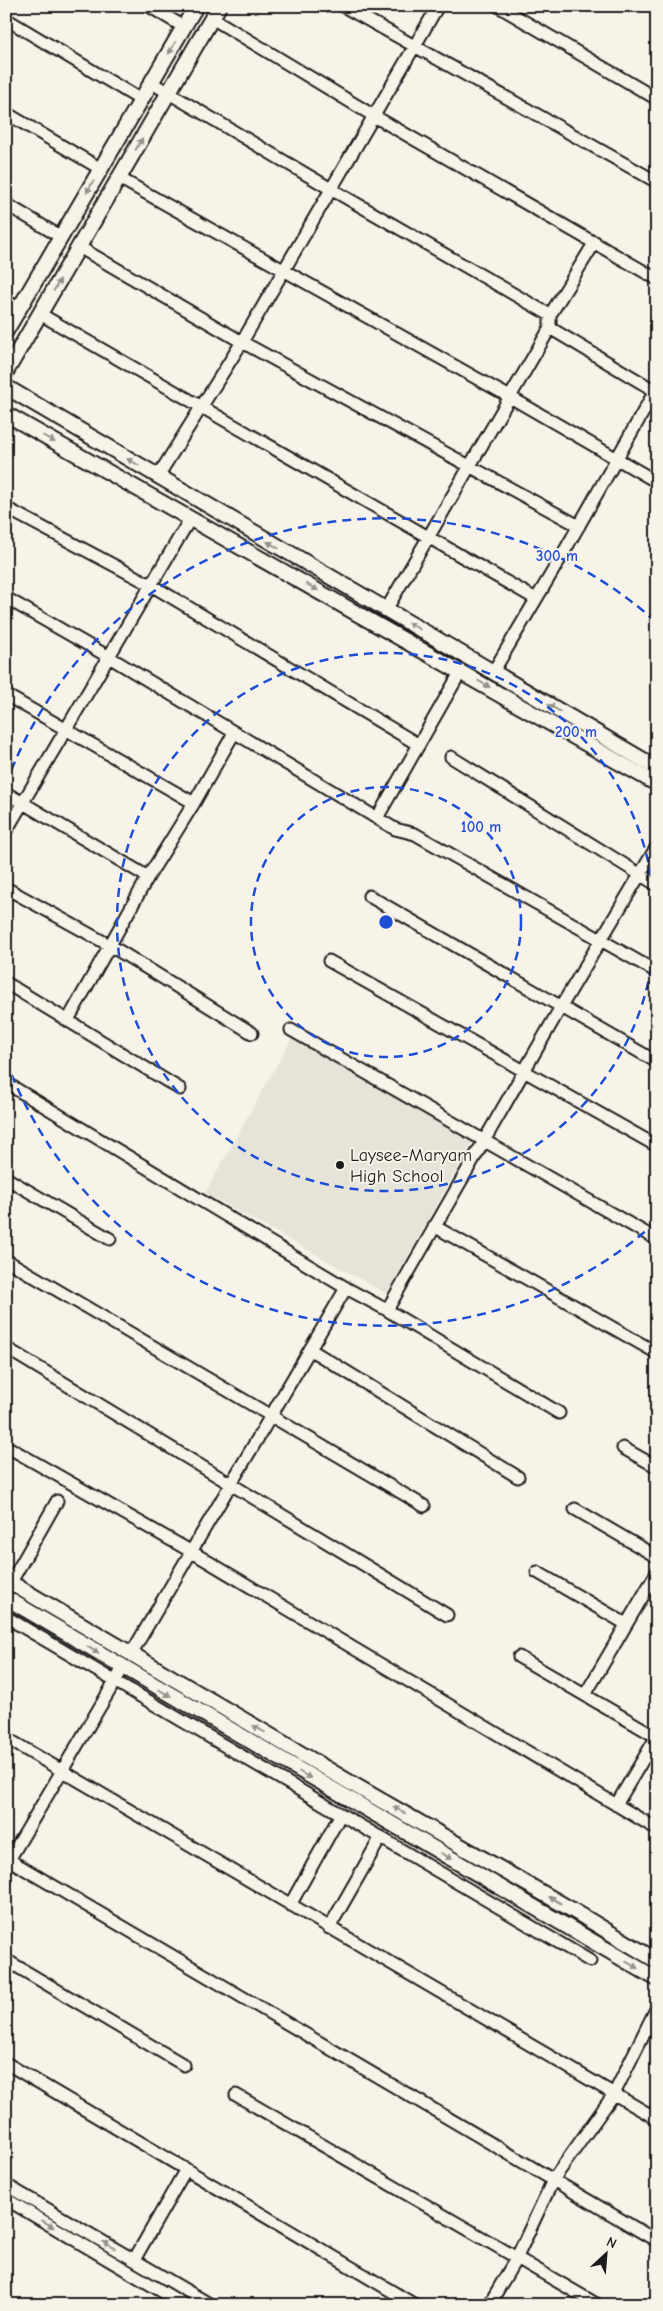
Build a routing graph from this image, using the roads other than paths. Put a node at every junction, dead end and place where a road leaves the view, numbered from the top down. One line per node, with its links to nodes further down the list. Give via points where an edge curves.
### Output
1 (149, 6): 8 (street)
2 (196, 6): 8 (main road)
3 (342, 6): 9 (street)
4 (438, 6): 9 (street)
5 (498, 6): 12 (street)
6 (216, 12): 11 (main road); 15 (street)
7 (6, 19): 13 (street)
8 (184, 27): 10 (main road, one-way to 10)
9 (414, 48): 15 (street); 18 (street)
10 (152, 83): 11 (street); 13 (main road)
11 (169, 93): 17 (main road, one-way to 11); 19 (street)
12 (657, 98)
13 (141, 100): 16 (main road)
14 (6, 113): 16 (street)
15 (374, 116): 19 (street); 22 (street)
16 (101, 169): 21 (main road, one-way to 21)
17 (119, 178): 23 (main road); 24 (street)
18 (657, 182)
19 (331, 189): 24 (street); 29 (street)
20 (6, 204): 21 (street)
21 (61, 238): 27 (main road)
22 (595, 242): 25 (street); 29 (street)
23 (79, 247): 28 (main road, one-way to 23); 32 (street)
24 (283, 271): 32 (street); 36 (street)
25 (657, 279)
26 (6, 301): 27 (street)
27 (20, 309): 31 (main road)
28 (40, 314): 33 (main road); 37 (street)
29 (550, 315): 30 (street)
30 (550, 328): 35 (street); 36 (street)
31 (6, 331)
32 (242, 342): 37 (street); 40 (street)
33 (6, 372)
34 (6, 387): 41 (main road, one-way to 34)
35 (656, 392): 39 (street)
36 (510, 397): 39 (street); 40 (street)
37 (201, 406): 41 (street); 46 (street)
38 (6, 414): 44 (main road, one-way to 44)
39 (618, 459): 42 (street); 45 (street)
40 (469, 467): 45 (street); 46 (street)
41 (158, 476): 50 (main road, one-way to 41)
42 (657, 482)
43 (6, 508): 47 (street)
44 (190, 519): 47 (street); 52 (main road, one-way to 52)
45 (579, 526): 49 (street)
46 (430, 537): 49 (street); 50 (street)
47 (151, 585): 51 (street); 57 (street)
48 (6, 598): 51 (street)
49 (536, 599): 53 (street)
50 (386, 610): 53 (main road, one-way to 50)
51 (109, 657): 55 (street); 56 (street)
52 (461, 671): 57 (street); 58 (main road, one-way to 58)
53 (493, 672): 58 (main road, one-way to 53)
54 (6, 695): 55 (street)
55 (66, 730): 63 (street); 64 (street)
56 (234, 733): 64 (street); 65 (street)
57 (419, 746): 65 (street)
58 (612, 750): 60 (main road); 61 (main road)
59 (451, 757): 68 (street)
60 (657, 768)
61 (657, 784)
62 (6, 793): 63 (street)
63 (22, 802): 66 (street); 69 (street)
64 (194, 803): 69 (street)
65 (378, 818): 73 (street, via 394,829 415,834)
66 (6, 830)
67 (657, 846): 68 (street)
68 (640, 875): 70 (street); 73 (street)
69 (148, 877): 74 (street)
70 (657, 885)
71 (6, 888): 74 (street)
72 (369, 896): 78 (street)
73 (600, 939): 76 (street); 78 (street)
74 (110, 946): 79 (street); 81 (street)
75 (329, 961): 83 (street)
76 (657, 972)
77 (6, 983): 79 (street)
78 (562, 1005): 82 (street); 83 (street)
79 (68, 1020): 85 (street)
80 (291, 1030): 86 (street)
81 (252, 1033)
82 (657, 1062)
83 (523, 1072): 86 (street); 87 (street)
84 (6, 1083): 93 (street)
85 (180, 1089)
86 (484, 1141): 89 (street); 91 (street)
87 (657, 1146)
88 (6, 1178): 90 (street)
89 (434, 1226): 94 (street); 97 (street)
90 (110, 1239)
91 (656, 1239)
92 (6, 1260): 99 (street)
93 (346, 1288): 94 (street); 96 (street)
94 (387, 1310): 98 (street)
95 (6, 1348): 104 (street)
96 (311, 1350): 99 (street); 103 (street)
97 (657, 1352)
98 (559, 1413)
99 (271, 1418): 104 (street); 106 (street)
100 (6, 1446): 108 (street)
101 (623, 1448): 102 (street)
102 (657, 1467)
103 (518, 1477)
104 (232, 1484): 108 (street); 116 (street)
105 (57, 1501): 112 (street)
106 (424, 1506)
107 (575, 1509): 109 (street)
108 (192, 1552): 121 (street); 129 (street)
109 (657, 1557)
110 (537, 1572): 119 (street)
111 (657, 1572): 119 (street)
112 (8, 1581): 114 (main road)
113 (6, 1598): 115 (main road)
114 (38, 1599): 115 (main road, via 39,1609); 118 (main road)
115 (30, 1612): 120 (main road)
116 (447, 1615)
117 (6, 1617): 124 (street)
118 (74, 1620): 120 (main road, via 65,1624); 121 (main road)
119 (626, 1624): 125 (street)
120 (66, 1634): 123 (main road, one-way to 123)
121 (131, 1654): 135 (main road, one-way to 121)
122 (519, 1657): 125 (street)
123 (123, 1668): 124 (street); 136 (main road, one-way to 136)
124 (115, 1681): 128 (street); 130 (street)
125 (585, 1695): 126 (street)
126 (657, 1736): 129 (street)
127 (6, 1738): 128 (street)
128 (61, 1771): 133 (street); 134 (street)
129 (616, 1805): 131 (street)
130 (341, 1814): 132 (street); 134 (street)
131 (657, 1829)
132 (381, 1837): 137 (street); 141 (street)
133 (7, 1861): 151 (street)
134 (290, 1905): 137 (street)
135 (574, 1911): 136 (main road); 138 (main road)
136 (565, 1924): 139 (main road)
137 (329, 1928): 147 (street)
138 (608, 1933): 139 (main road, via 602,1937); 142 (main road)
139 (601, 1947): 143 (main road, one-way to 143)
140 (6, 1960): 146 (street)
141 (590, 1961)
142 (657, 1961)
143 (657, 1980)
144 (657, 2007): 147 (street)
145 (6, 2062): 150 (street)
146 (184, 2065)
147 (614, 2094): 149 (street); 151 (street)
148 (236, 2095): 157 (street)
149 (657, 2119)
150 (186, 2169): 158 (street); 164 (street)
151 (553, 2180): 156 (street); 157 (street)
152 (6, 2185): 154 (street)
153 (6, 2199): 155 (street, one-way to 155)
154 (77, 2226): 155 (street); 158 (street, one-way to 154)
155 (71, 2238): 160 (street)
156 (657, 2241)
157 (518, 2258): 165 (street); 166 (street)
158 (134, 2260): 159 (street)
159 (150, 2269): 160 (street); 161 (street)
160 (143, 2280): 162 (street)
161 (182, 2288): 162 (street); 163 (street)
162 (177, 2303)
163 (211, 2305)
164 (415, 2305)
165 (489, 2305)
166 (598, 2305)

